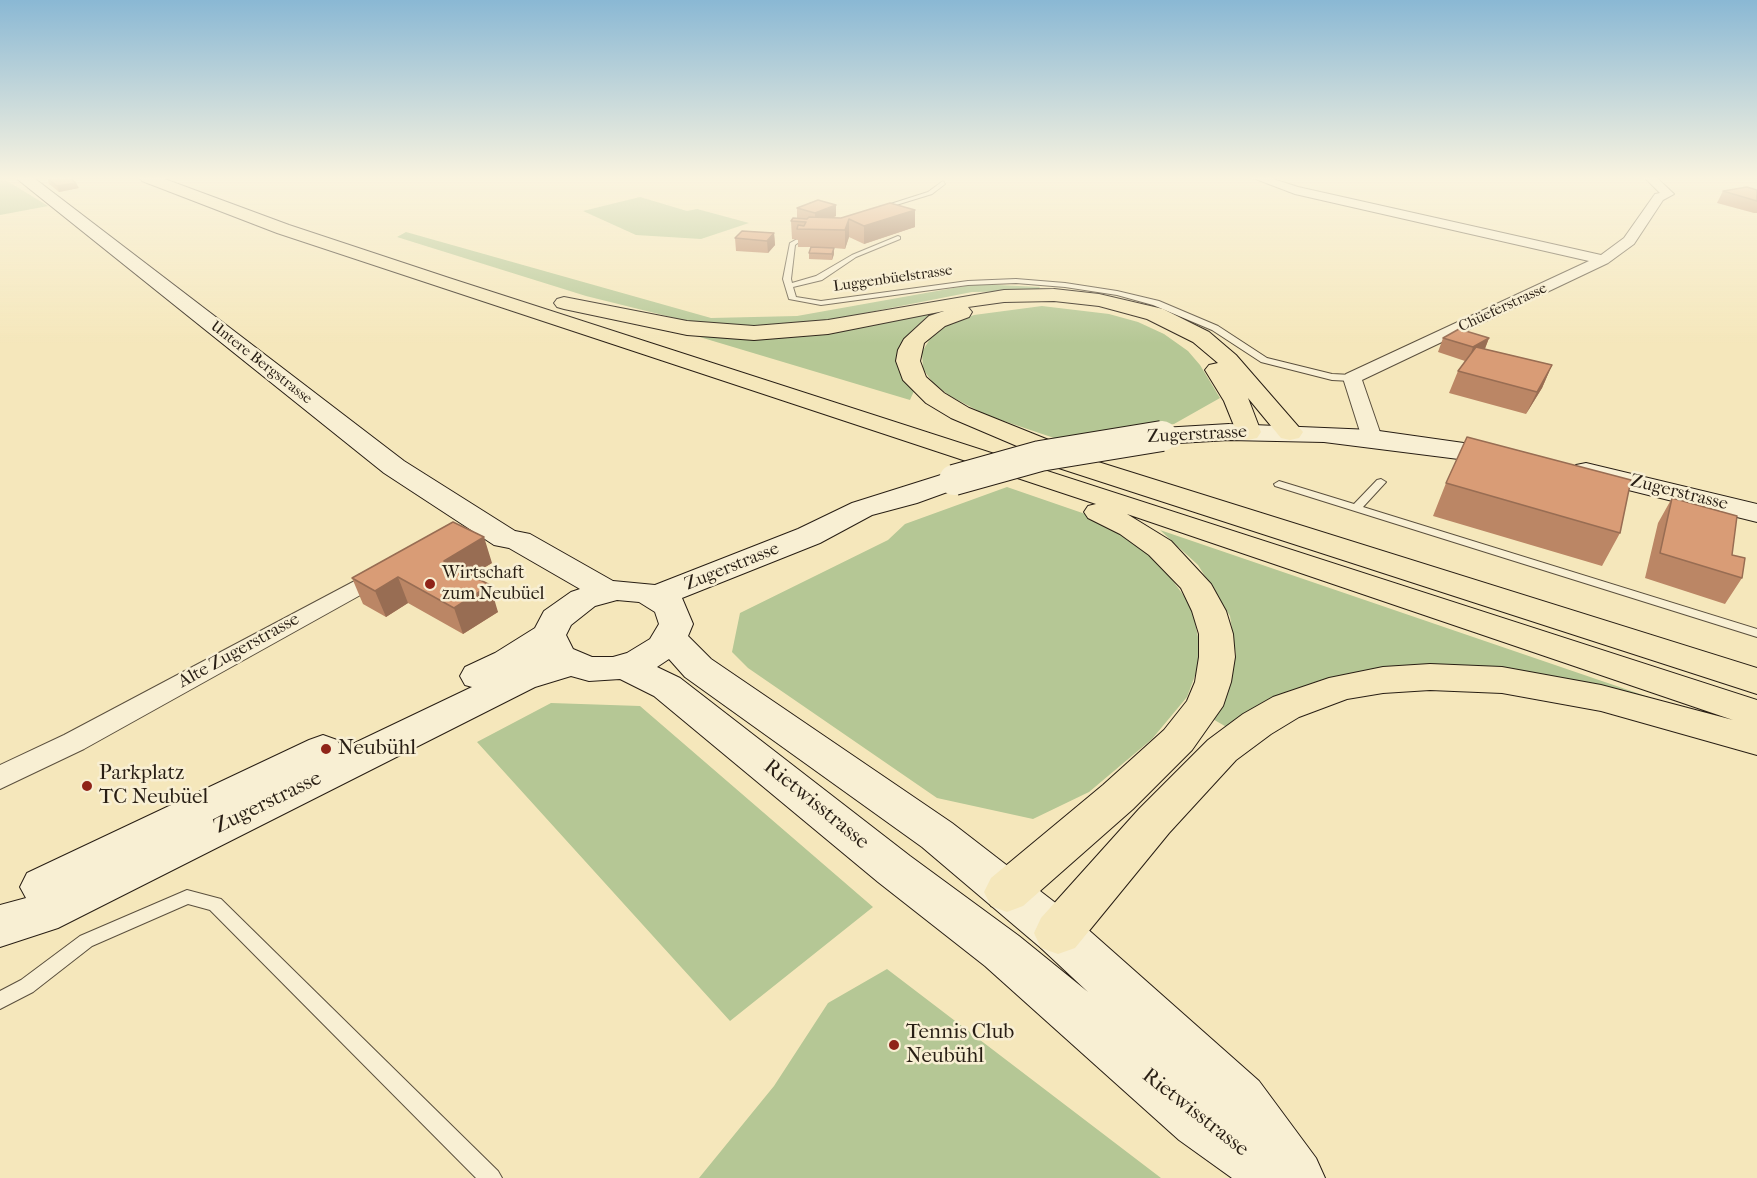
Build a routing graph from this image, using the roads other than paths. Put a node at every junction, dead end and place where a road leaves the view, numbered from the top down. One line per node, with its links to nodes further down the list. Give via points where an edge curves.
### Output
1 (94, 233): 23 (main road, Untere Bergstrasse, via 467,527)
2 (298, 233): 12 (highway)
3 (344, 233): 10 (highway)
4 (1484, 233): 8 (street)
5 (1634, 233): 8 (street, Chüeferstrasse)
6 (898, 238): 9 (lane, Luggenbüelstrasse, via 854,256 819,278)
7 (799, 240): 9 (lane, via 792,244)
8 (1603, 260): 11 (street, Chüeferstrasse)
9 (789, 286): 11 (lane, Luggenbüelstrasse, via 793,299 821,303 938,285 993,282 1065,285 1117,293 1156,303 1215,328 1270,362)
10 (553, 301): 14 (highway, via 687,328 754,333 828,327 1004,296 1099,300 1155,314 1201,337 1228,360); 17 (highway)
11 (1352, 378): 15 (street)
12 (800, 399): 31 (highway); 34 (highway, via 849,424 1059,495 1114,519 1169,556 1195,584 1209,611 1216,634 1216,669 1207,699 1196,717 1178,740 1118,797)
13 (1248, 432): 14 (main road, Zugerstrasse); 17 (highway, via 1229,387 1200,352 1171,331 1127,313 1070,303 1005,304 951,315 930,325 915,339 908,356 909,368 915,380 935,398 980,422); 26 (main road, Zugerstrasse, bridge, via 1122,441 1040,456 954,480 907,497 898,506)
14 (1290, 432): 15 (main road, Zugerstrasse)
15 (1372, 438): 16 (main road, Zugerstrasse)
16 (1544, 466): 21 (main road, Zugerstrasse); 22 (main road, Zugerstrasse)
17 (1101, 471): 30 (highway)
18 (1381, 482): 20 (lane)
19 (1279, 484): 20 (lane)
20 (1356, 508): 27 (lane)
21 (1757, 513)
22 (1757, 526)
23 (505, 538): 25 (main road, Untere Bergstrasse, via 519,541); 28 (main road, Untere Bergstrasse, via 506,548 550,586)
24 (405, 561): 33 (street, Alte Zugerstrasse)
25 (607, 591): 26 (main road, via 628,590); 28 (main road, via 583,599)
26 (667, 618): 29 (main road, via 652,655); 34 (main road, Rietwisstrasse, via 698,668 937,835)
27 (1757, 633)
28 (560, 637): 29 (main road, via 589,669); 35 (main road, Zugerstrasse, via 27,895); 36 (main road, Zugerstrasse, via 522,678 41,914)
29 (625, 667): 38 (main road, Rietwisstrasse, via 667,687)
30 (1757, 681)
31 (1757, 714)
32 (1757, 741): 37 (highway, via 1601,698 1502,680 1430,676 1342,687 1286,707 1222,750 1154,821)
33 (0, 778)
34 (1007, 892): 37 (main road, Rietwisstrasse); 38 (main road)
35 (0, 913)
36 (0, 926)
37 (1058, 933): 38 (main road); 42 (main road, Rietwisstrasse, via 1240,1100)
38 (1002, 951): 41 (main road, Rietwisstrasse, via 1199,1120)
39 (0, 1000): 40 (lane, via 27,986 86,941 187,897 215,903)
40 (491, 1178)
41 (1281, 1178)
42 (1296, 1178)

